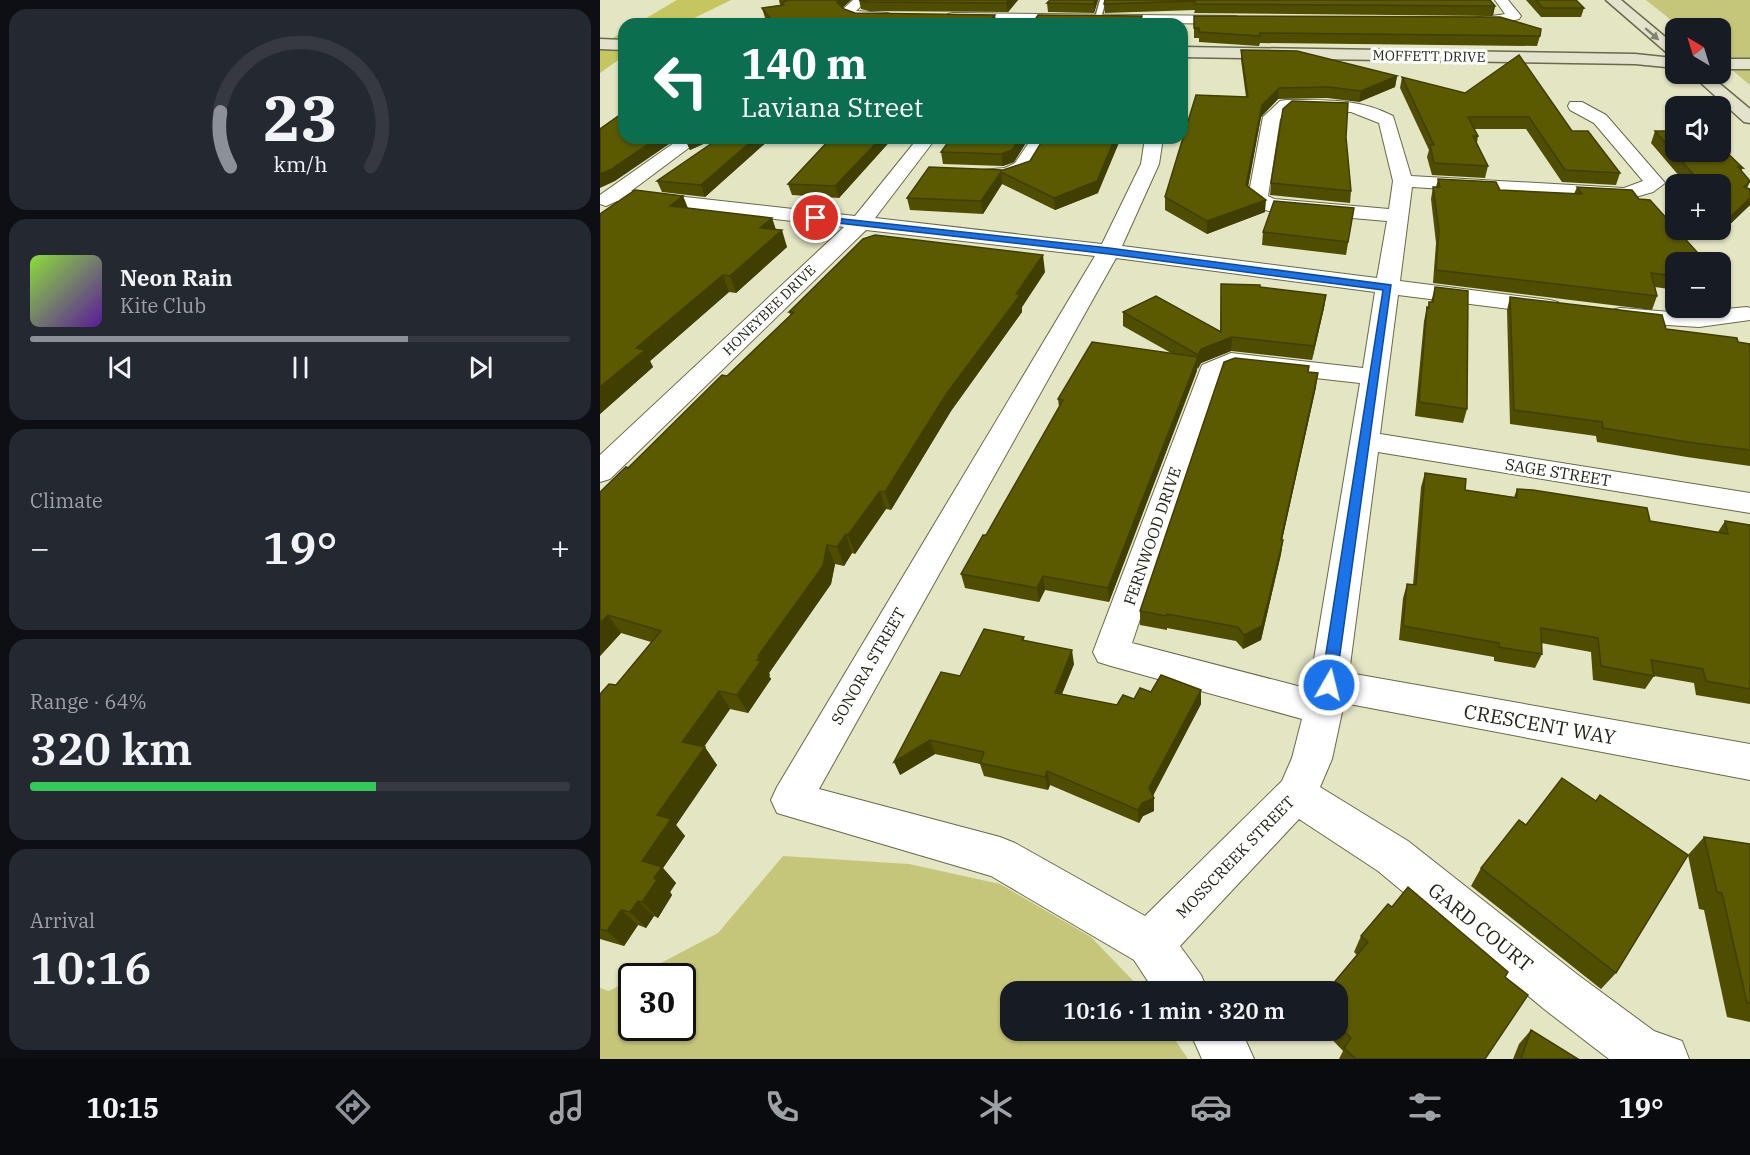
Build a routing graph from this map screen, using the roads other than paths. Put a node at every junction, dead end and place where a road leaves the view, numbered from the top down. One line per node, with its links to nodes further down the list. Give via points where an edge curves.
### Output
1 (861, 0): 7 (street, via 848,10 852,15)
2 (1033, 0): 9 (street)
3 (1103, 0): 10 (lane)
4 (1501, 0): 12 (street, via 1514,16 1491,22)
5 (1613, 0): 13 (street, one-way to 13)
6 (1246, 15): 11 (street)
7 (900, 17)
8 (934, 17): 9 (street)
9 (1024, 18): 10 (street)
10 (1098, 18)
11 (1188, 18)
12 (1457, 22)
13 (1665, 45)
14 (600, 46): 15 (street)
15 (618, 46)
16 (1188, 52): 18 (street, MOFFETT DRIVE)
17 (1188, 59): 19 (street, MOFFETT DRIVE)
18 (1665, 63)
19 (1665, 64)
20 (1750, 64): 21 (street)
21 (1731, 65)
22 (1731, 74): 23 (street)
23 (1742, 83)
24 (1711, 84): 26 (street)
25 (1576, 106): 32 (street, via 1600,119 1656,183 1624,194)
26 (1750, 118)
27 (685, 144): 33 (street)
28 (925, 144): 35 (street, HONEYBEE DRIVE, via 914,170)
29 (1038, 144): 31 (street, via 1018,170 1005,174)
30 (1153, 144): 36 (street, SONORA STREET, via 1150,164)
31 (973, 173)
32 (1403, 181): 34 (street, MOSSCREEK STREET); 34 (street, MOSSCREEK STREET, via 1387,120 1376,112 1286,105 1272,117 1258,198 1269,205)
33 (607, 199): 35 (street)
34 (1398, 216): 37 (street, MOSSCREEK STREET)
35 (860, 224): 36 (street); 43 (street, HONEYBEE DRIVE)
36 (1109, 251): 37 (street); 48 (street, SONORA STREET, via 791,800 1000,858)
37 (1388, 287): 38 (street); 41 (street, MOSSCREEK STREET)
38 (1572, 309)
39 (1595, 312): 40 (street, via 1675,322)
40 (1747, 314)
41 (1375, 377): 42 (street, MOSSCREEK STREET); 45 (street, FERNWOOD DRIVE, via 1231,361 1211,370 1111,652)
42 (1366, 441): 44 (street, SAGE STREET); 45 (street, MOSSCREEK STREET)
43 (600, 472)
44 (1750, 503)
45 (1327, 697): 46 (street, CRESCENT WAY); 47 (street, MOSSCREEK STREET, via 1312,759)
46 (1750, 762)
47 (1296, 794): 48 (street, MOSSCREEK STREET); 52 (street, GARD COURT, via 1393,856 1642,1053)
48 (1150, 944): 49 (street, SONORA STREET)
49 (1176, 981)
50 (1219, 1041): 51 (street)
51 (1228, 1059)
52 (1664, 1059)

